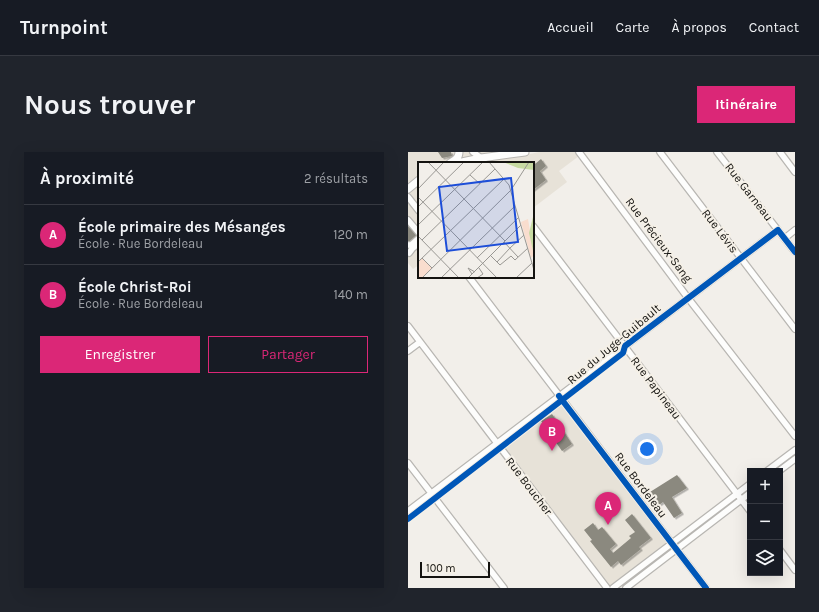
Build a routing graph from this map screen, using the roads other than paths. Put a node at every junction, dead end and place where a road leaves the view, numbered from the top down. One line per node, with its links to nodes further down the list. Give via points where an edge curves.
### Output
1 (459, 152): 10 (main road)
2 (473, 152): 9 (street)
3 (523, 152): 8 (main road)
4 (578, 152): 31 (street, Rue Précieux-Sang)
5 (660, 152): 29 (street, Rue Lévis)
6 (717, 152): 20 (street, Rue Garneau)
7 (780, 152): 13 (street)
8 (502, 156): 9 (main road); 12 (main road)
9 (483, 160): 11 (main road)
10 (452, 162)
11 (466, 162)
12 (498, 162)
13 (795, 172)
14 (418, 181): 15 (main road)
15 (408, 189)
16 (408, 197): 17 (street)
17 (418, 210)
18 (408, 220): 22 (street)
19 (534, 227): 35 (street, Rue Papineau)
20 (778, 230): 23 (street, Rue Garneau); 29 (street, Rue du Juge-Guibault)
21 (795, 230): 23 (street)
22 (418, 232)
23 (785, 238): 28 (street, Rue Garneau)
24 (418, 239): 26 (street)
25 (418, 244): 27 (street, via 409,253)
26 (408, 245)
27 (418, 249)
28 (795, 252)
29 (741, 258): 31 (street, Rue du Juge-Guibault); 33 (street, Rue Lévis)
30 (470, 278): 37 (street, Rue Bordeleau)
31 (688, 298): 35 (street, Rue du Juge-Guibault); 38 (street, Rue Précieux-Sang)
32 (408, 326): 34 (street, Rue Boucher)
33 (795, 330)
34 (420, 342): 36 (street); 39 (street, Rue Boucher)
35 (625, 346): 37 (street, Rue du Juge-Guibault); 47 (street, Rue Papineau)
36 (408, 351)
37 (559, 396): 39 (street, Rue du Juge-Guibault); 52 (street, Rue Bordeleau)
38 (795, 436)
39 (497, 444): 46 (street, Rue du Juge-Guibault); 57 (street, Rue Boucher)
40 (795, 450): 43 (street)
41 (795, 459): 44 (street)
42 (408, 463): 46 (street)
43 (771, 468)
44 (783, 468)
45 (747, 486): 47 (street)
46 (431, 494): 51 (street, Rue du Juge-Guibault); 56 (street)
47 (737, 494): 49 (street, Rue Papineau); 52 (street)
48 (747, 495): 49 (street)
49 (741, 499): 50 (street, Rue Papineau); 53 (street)
50 (747, 507)
51 (408, 511)
52 (672, 543): 53 (street, Rue Bordeleau); 58 (street)
53 (676, 549): 59 (street); 60 (street, Rue Bordeleau)
54 (783, 554): 55 (street)
55 (795, 570)
56 (504, 588)
57 (607, 588)
58 (614, 588)
59 (626, 588)
60 (706, 588)

